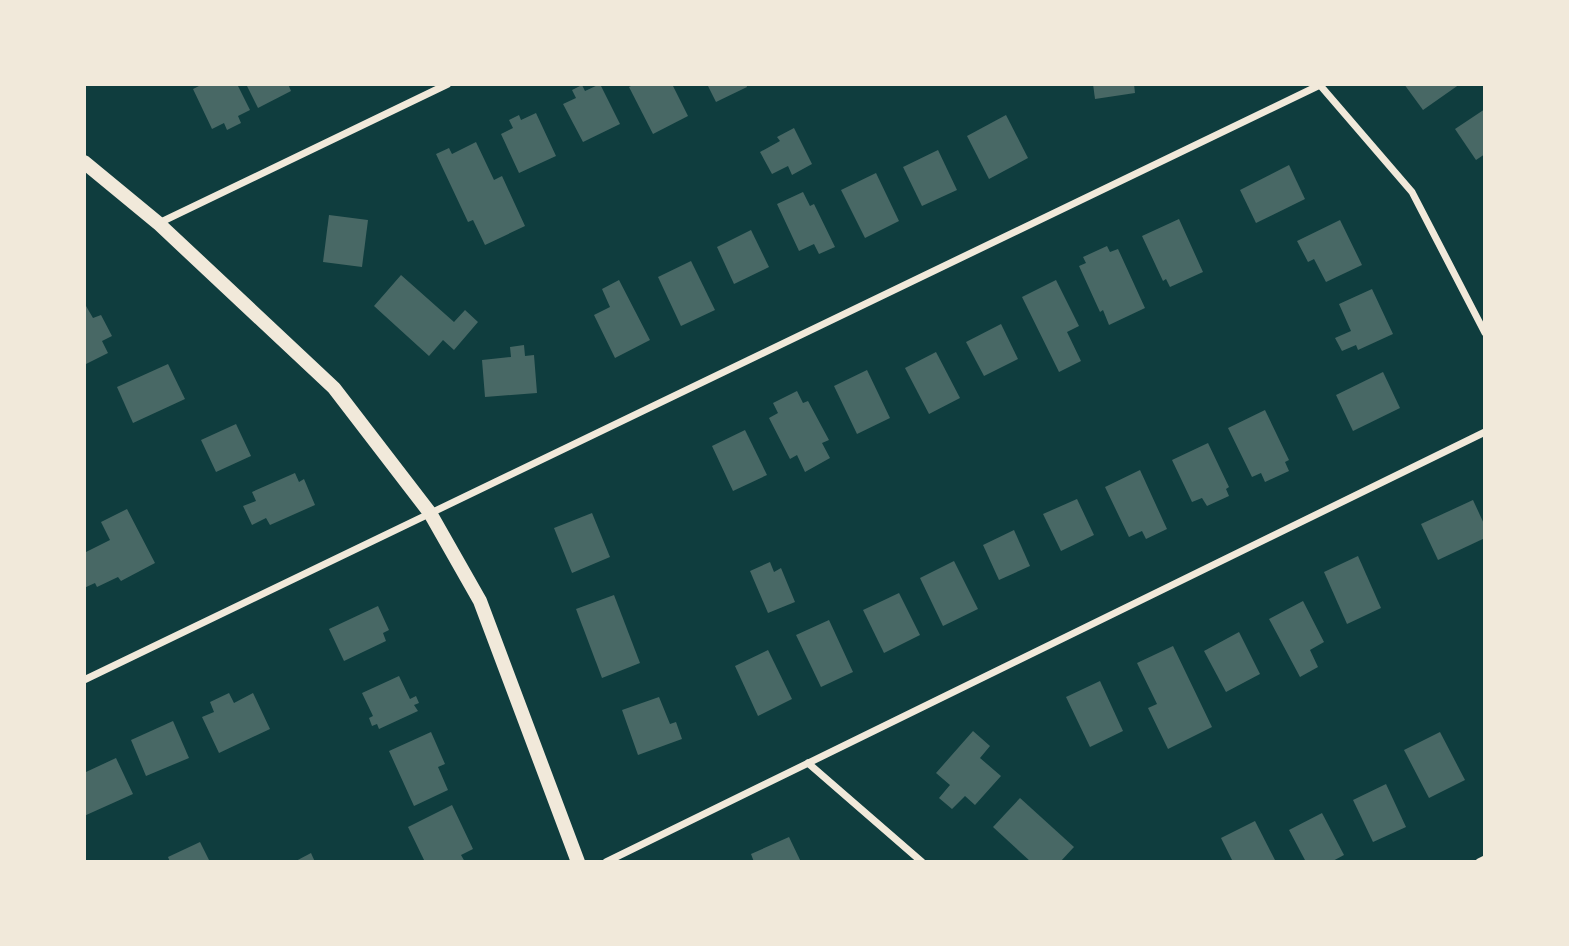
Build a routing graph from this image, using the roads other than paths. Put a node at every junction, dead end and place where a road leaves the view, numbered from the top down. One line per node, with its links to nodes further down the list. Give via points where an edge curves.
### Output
1 (448, 84): 4 (street)
2 (1319, 84): 5 (street, via 1412,192); 7 (street)
3 (84, 162): 4 (main road)
4 (158, 223): 7 (main road, via 334,388)
5 (1485, 333)
6 (1485, 432): 9 (street)
7 (430, 513): 8 (street); 11 (main road, via 480,601)
8 (84, 680)
9 (808, 763): 12 (street); 13 (street)
10 (1485, 859): 14 (street)
11 (578, 862)
12 (606, 862)
13 (922, 862)
14 (1479, 862)

